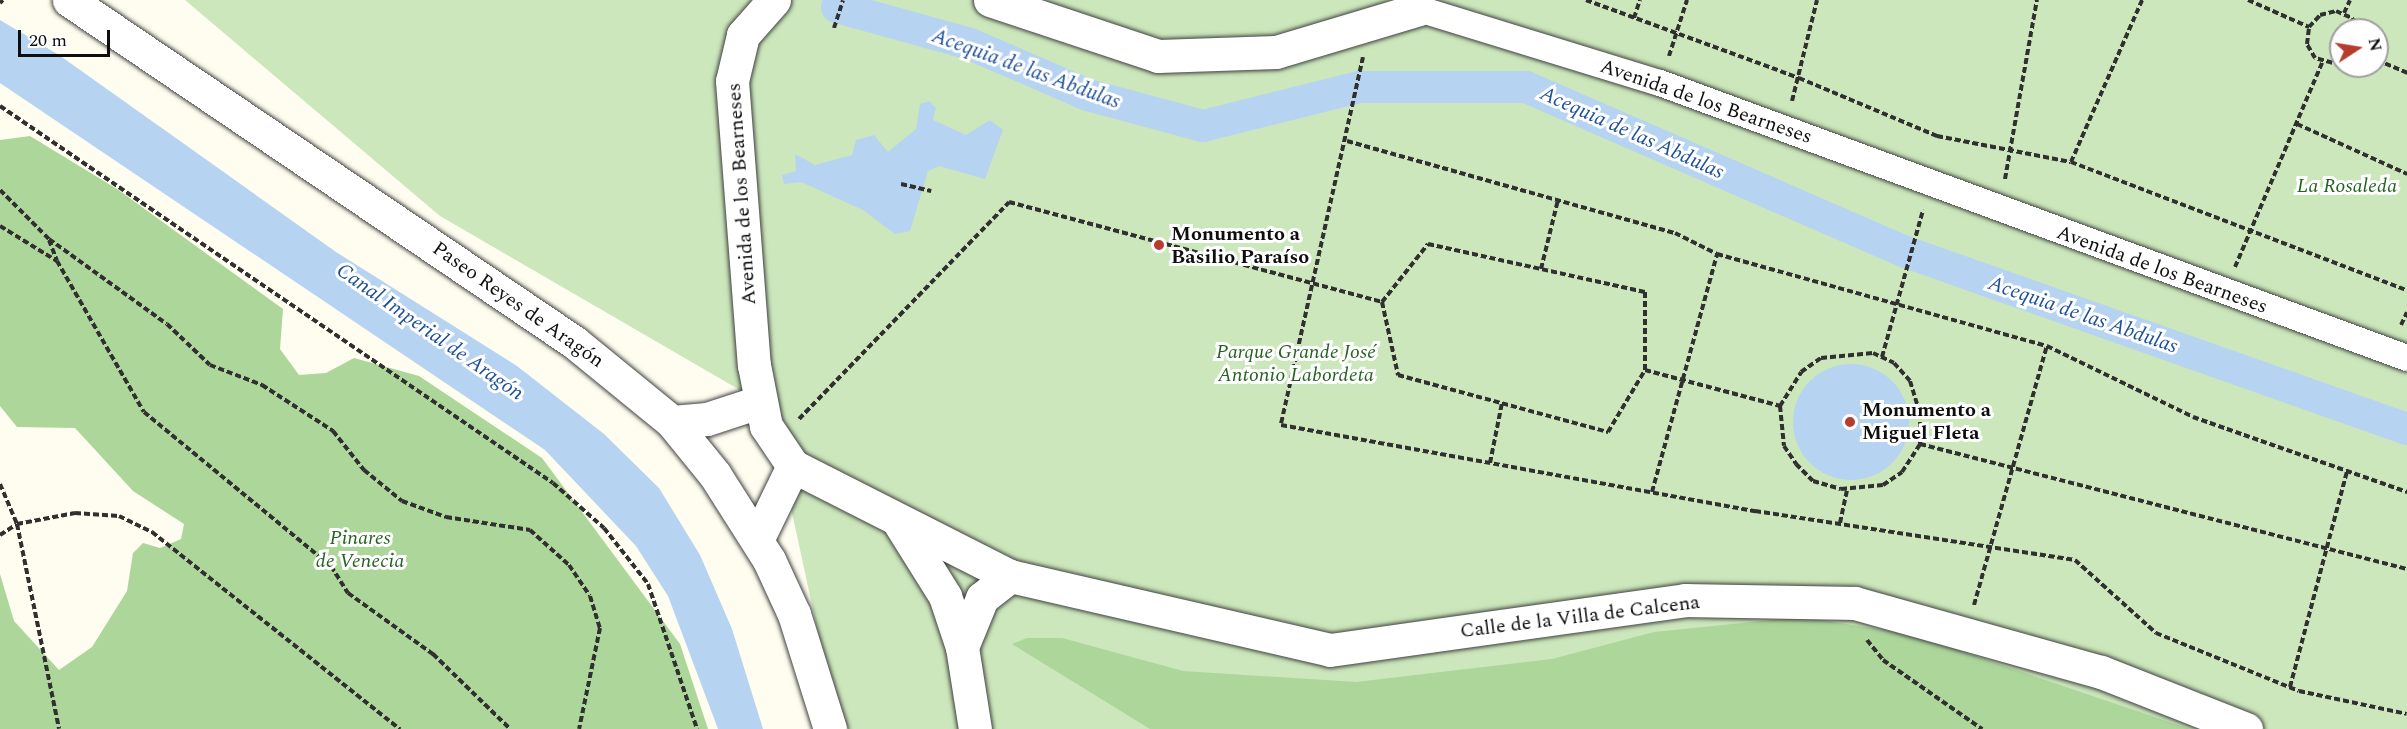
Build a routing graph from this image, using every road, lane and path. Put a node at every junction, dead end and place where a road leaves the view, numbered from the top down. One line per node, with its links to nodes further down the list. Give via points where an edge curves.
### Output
1 (69, 0): 58 (street, Paseo Reyes de Aragón, via 574,342)
2 (774, 0): 55 (street, Avenida de los Bearneses, via 743,35 732,81)
3 (843, 0): 18 (path)
4 (990, 0): 13 (street, Avenida de los Bearneses, via 1158,56 1275,52)
5 (1586, 0): 15 (path)
6 (1640, 0): 15 (path)
7 (1687, 0): 19 (path)
8 (1817, 0): 25 (path)
9 (2037, 0): 31 (path)
10 (2142, 0): 32 (path)
11 (2248, 0): 17 (path)
12 (2350, 0): 14 (path)
13 (1420, 5): 26 (street, Avenida de los Bearneses)
14 (2344, 13): 16 (path); 17 (path, via 2320,15)
15 (1635, 18): 19 (path)
16 (2349, 18)
17 (2309, 27): 20 (path, via 2310,52)
18 (834, 28)
19 (1676, 34): 25 (path); 26 (path)
20 (2322, 63): 21 (path); 28 (path)
21 (2329, 64)
22 (1362, 65): 30 (path)
23 (2389, 65): 24 (path)
24 (2407, 73)
25 (1799, 78): 29 (path); 31 (path, via 1936,136)
26 (1660, 83): 29 (street, Avenida de los Bearneses)
27 (0, 106): 86 (path, via 554,483 604,528 648,584)
28 (2297, 124): 33 (path); 40 (path)
29 (1784, 128): 47 (street, Avenida de los Bearneses)
30 (1347, 141): 37 (path); 45 (path)
31 (2014, 154): 32 (path)
32 (2071, 162): 40 (path)
33 (2407, 174)
34 (901, 184): 36 (path)
35 (0, 190): 41 (path)
36 (931, 191)
37 (1558, 200): 42 (path, via 1675,232); 44 (path)
38 (1919, 222): 49 (path)
39 (0, 226): 43 (path)
40 (2251, 230): 46 (path); 47 (path)
41 (49, 239): 43 (path); 85 (path, via 167,324 210,365 262,385 333,431 364,470 402,501 446,517 530,531 569,566 590,596 600,628)
42 (1717, 254): 49 (path); 54 (path)
43 (57, 261): 84 (path, via 144,412 331,566 348,593 434,654)
44 (1541, 269): 48 (path, via 1428,244); 53 (path, via 1645,292)
45 (1314, 282): 48 (path); 60 (path, via 1009,202); 61 (path, via 1281,425)
46 (2407, 290)
47 (2224, 293): 52 (street, Avenida de los Bearneses)
48 (1382, 302): 56 (path, via 1398,375)
49 (1894, 306): 50 (path); 51 (path)
50 (2047, 346): 62 (path); 63 (path, via 2193,417)
51 (1882, 357): 57 (path, via 1850,351 1821,358 1801,372); 59 (path, via 1910,381 1920,413)
52 (2407, 358)
53 (1645, 370): 54 (path); 56 (path, via 1608,432)
54 (1682, 380): 57 (path); 66 (path)
55 (759, 402): 58 (street, via 707,418); 60 (street, Avenida de los Bearneses)
56 (1502, 403): 61 (path)
57 (1780, 406): 65 (path, via 1784,446 1796,464 1813,481)
58 (672, 422): 72 (street, Paseo Reyes de Aragón)
59 (1920, 444): 62 (path); 65 (path, via 1902,472 1883,485)
60 (784, 456): 68 (street); 72 (street)
61 (1490, 462): 66 (path)
62 (2011, 467): 73 (path); 74 (path)
63 (2347, 471): 67 (path); 74 (path)
64 (0, 484): 69 (path)
65 (1847, 490): 70 (path)
66 (1652, 492): 70 (path)
67 (2407, 492)
68 (895, 518): 76 (street, Calle de la Villa de Calcena); 79 (street, via 926,557)
69 (17, 524): 71 (path); 82 (path); 83 (path, via 106,514 153,532)
70 (1840, 524): 73 (path)
71 (0, 535)
72 (758, 538): 87 (street, Paseo Reyes de Aragón, via 794,614)
73 (1988, 546): 78 (path, via 1974,603); 80 (path, via 2074,560 2156,633)
74 (2325, 548): 75 (path); 80 (path)
75 (2407, 569)
76 (1010, 576): 77 (street, Calle de la Villa de Calcena, via 1330,650 1685,600 1855,603); 79 (street, via 982,598)
77 (1874, 608): 78 (street, Calle de la Villa de Calcena); 89 (path, via 1862,634 1883,660)
78 (1992, 641): 90 (street, Calle de la Villa de Calcena, via 2102,672)
79 (962, 647): 88 (street)
80 (2290, 687): 81 (path)
81 (2407, 714)
82 (59, 729)
83 (400, 729)
84 (510, 729)
85 (579, 729)
86 (697, 729)
87 (830, 729)
88 (975, 729)
89 (1982, 729)
90 (2246, 729)

